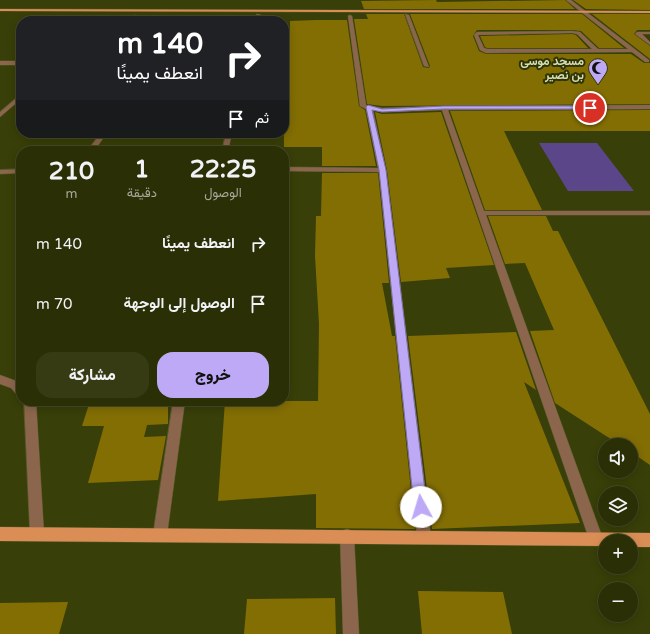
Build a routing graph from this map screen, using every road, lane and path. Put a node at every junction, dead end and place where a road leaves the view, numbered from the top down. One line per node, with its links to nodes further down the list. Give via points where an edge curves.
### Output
1 (568, 0): 3 (street)
2 (0, 10): 3 (main road)
3 (582, 11): 4 (main road); 10 (street)
4 (650, 12)
5 (0, 15): 8 (main road)
6 (259, 15): 8 (main road); 9 (main road)
7 (407, 15): 9 (main road); 10 (main road); 23 (street)
8 (137, 16)
9 (350, 16): 25 (street, via 363,106)
10 (588, 16): 11 (main road); 13 (street)
11 (650, 16)
12 (650, 33): 16 (street, via 637,33)
13 (616, 38): 14 (street); 19 (street)
14 (629, 38)
15 (636, 38): 16 (street)
16 (643, 38): 17 (street)
17 (650, 44)
18 (596, 50): 18 (street, via 486,51 482,49 476,35 572,32 578,33); 19 (street)
19 (632, 50): 20 (street)
20 (647, 61)
21 (0, 63): 22 (street)
22 (16, 63)
23 (427, 66)
24 (16, 101): 28 (street)
25 (368, 107): 26 (street, via 382,110); 32 (street)
26 (444, 108): 27 (street); 36 (street)
27 (650, 108)
28 (0, 115)
29 (100, 138): 30 (street)
30 (94, 146)
31 (289, 169): 32 (street)
32 (382, 170): 45 (street)
33 (16, 171): 34 (street)
34 (0, 172)
35 (650, 212): 36 (street)
36 (481, 213): 46 (street)
37 (0, 379): 38 (street)
38 (16, 386)
39 (30, 406): 42 (street)
40 (178, 406): 43 (street)
41 (0, 534): 42 (main road)
42 (37, 534): 43 (main road)
43 (160, 535): 44 (main road)
44 (347, 536): 45 (main road); 48 (street)
45 (424, 537): 46 (main road)
46 (596, 539): 47 (main road)
47 (650, 540)
48 (351, 634)

